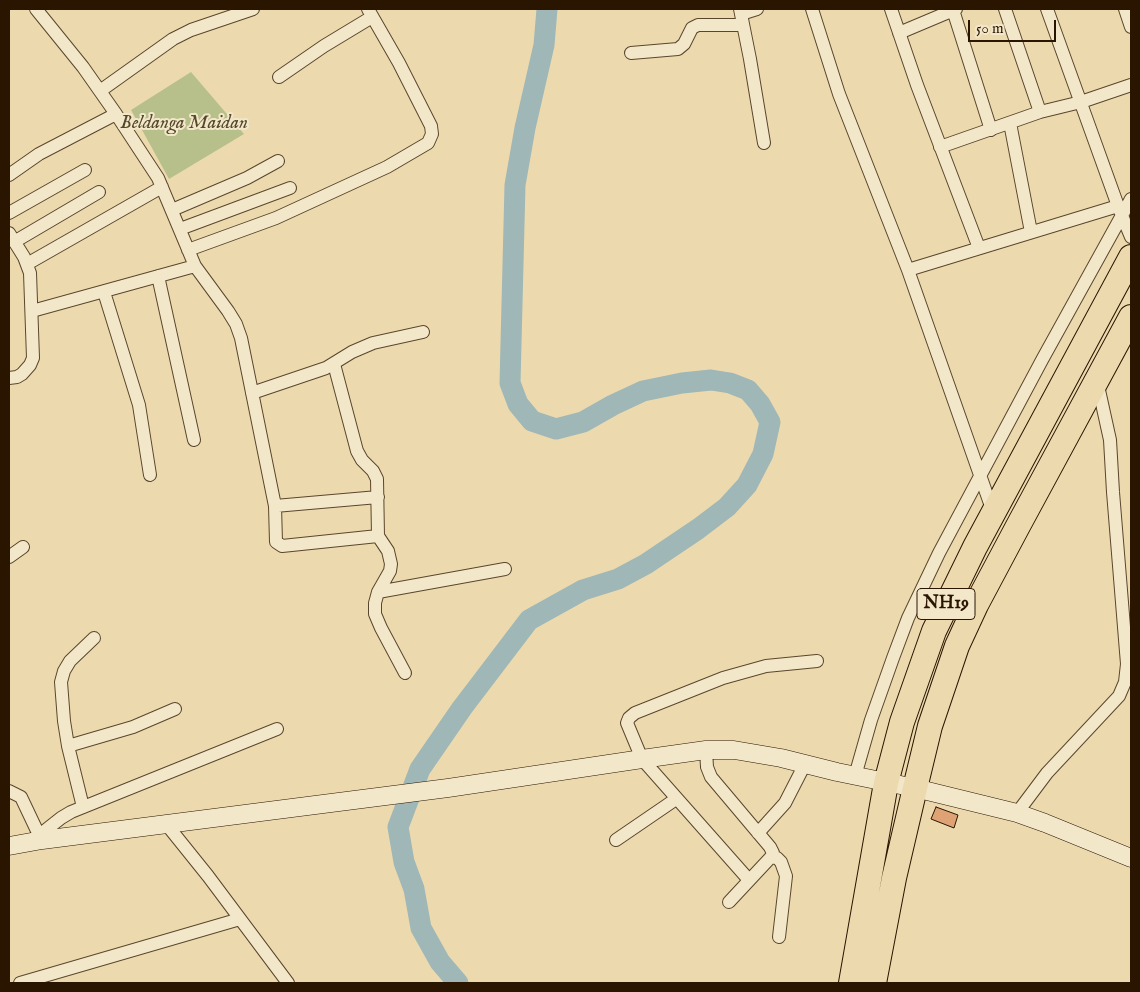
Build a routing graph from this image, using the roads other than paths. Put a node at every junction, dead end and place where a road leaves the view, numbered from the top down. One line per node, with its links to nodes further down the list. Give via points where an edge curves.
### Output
1 (36, 9): 17 (street)
2 (253, 9): 17 (street, via 173,39)
3 (757, 9): 11 (street)
4 (812, 9): 44 (street, via 839,94)
5 (891, 9): 13 (street)
6 (1005, 9): 19 (street)
7 (1047, 9): 18 (street)
8 (1125, 9): 12 (street)
9 (954, 10): 13 (street); 22 (street)
10 (370, 13): 15 (street); 40 (street, via 431,126 428,143 276,218)
11 (742, 16): 14 (street, via 692,28 678,49); 23 (street)
12 (1131, 28)
13 (899, 33): 24 (street)
14 (631, 53)
15 (279, 76)
16 (1131, 85): 18 (street)
17 (100, 91): 20 (street)
18 (1081, 102): 19 (street); 33 (street)
19 (1040, 112): 21 (street)
20 (116, 114): 27 (street, via 39,154); 28 (street)
21 (1010, 123): 22 (street); 36 (street)
22 (990, 130): 24 (street)
23 (764, 143)
24 (940, 147): 39 (street)
25 (278, 161): 32 (street)
26 (85, 170): 34 (street)
27 (9, 175)
28 (162, 187): 32 (street); 42 (street)
29 (290, 188): 35 (street)
30 (99, 192): 38 (street)
31 (1131, 199): 33 (street)
32 (172, 210): 35 (street)
33 (1120, 211): 36 (street); 37 (street); 56 (street)
34 (9, 213)
35 (180, 229): 40 (street)
36 (1031, 232): 39 (street)
37 (1131, 237)
38 (12, 238): 42 (street)
39 (979, 248): 44 (street)
40 (188, 250): 43 (street)
41 (1131, 257): 59 (highway, NH19)
42 (27, 264): 47 (street)
43 (195, 266): 45 (street); 53 (street, via 236,324)
44 (908, 270): 56 (street)
45 (158, 276): 46 (street); 54 (street)
46 (104, 292): 47 (street); 55 (street, via 140,405)
47 (32, 311): 51 (street, via 34,358 22,374)
48 (1131, 317): 52 (highway, NH19)
49 (423, 332): 50 (street, via 373,342)
50 (334, 364): 53 (street); 57 (street, via 354,443 362,460 376,474)
51 (9, 378)
52 (1097, 381): 76 (highway, NH19, via 957,646 930,726); 80 (street, via 1110,440 1127,664 1125,682 1119,696 1047,772)
53 (252, 393): 58 (street)
54 (194, 440)
55 (150, 475)
56 (981, 476): 59 (street); 74 (street, via 908,618 871,720)
57 (378, 497): 58 (street); 60 (street)
58 (275, 506): 60 (street, via 278,545)
59 (994, 513): 75 (highway, NH19, via 934,630 902,722)
60 (378, 536): 64 (street, via 388,551 391,564)
61 (23, 548): 62 (street)
62 (9, 556)
63 (505, 569): 64 (street)
64 (378, 592): 67 (street, via 375,614)
65 (94, 638): 70 (street, via 70,661 61,682)
66 (817, 661): 72 (street, via 766,666 723,678 635,713 628,723)
67 (405, 673)
68 (175, 709): 70 (street, via 133,727)
69 (277, 729): 79 (street)
70 (68, 746): 79 (street)
71 (706, 750): 72 (street); 73 (street, via 734,750); 82 (street, via 706,767 711,777)
72 (642, 759): 78 (street); 81 (street)
73 (805, 764): 74 (street); 82 (street, via 785,803)
74 (855, 776): 75 (street)
75 (886, 783): 76 (street); 92 (highway, NH19)
76 (915, 788): 80 (street); 97 (highway, NH19)
77 (9, 791): 83 (street, via 21,797)
78 (676, 799): 84 (street); 88 (street)
79 (83, 807): 83 (street, via 60,818)
80 (1017, 814): 87 (street)
81 (167, 825): 83 (street); 90 (street)
82 (758, 833): 86 (street, via 770,847)
83 (34, 839): 85 (street)
84 (616, 840)
85 (9, 846)
86 (771, 857): 88 (street); 91 (street, via 782,862 786,876)
87 (1131, 858)
88 (749, 880): 89 (street)
89 (729, 902)
90 (240, 919): 93 (street); 94 (street)
91 (779, 937)
92 (858, 943): 95 (street); 96 (highway, NH19)
93 (20, 983)
94 (288, 983)
95 (843, 983)
96 (851, 983)
97 (874, 983)

